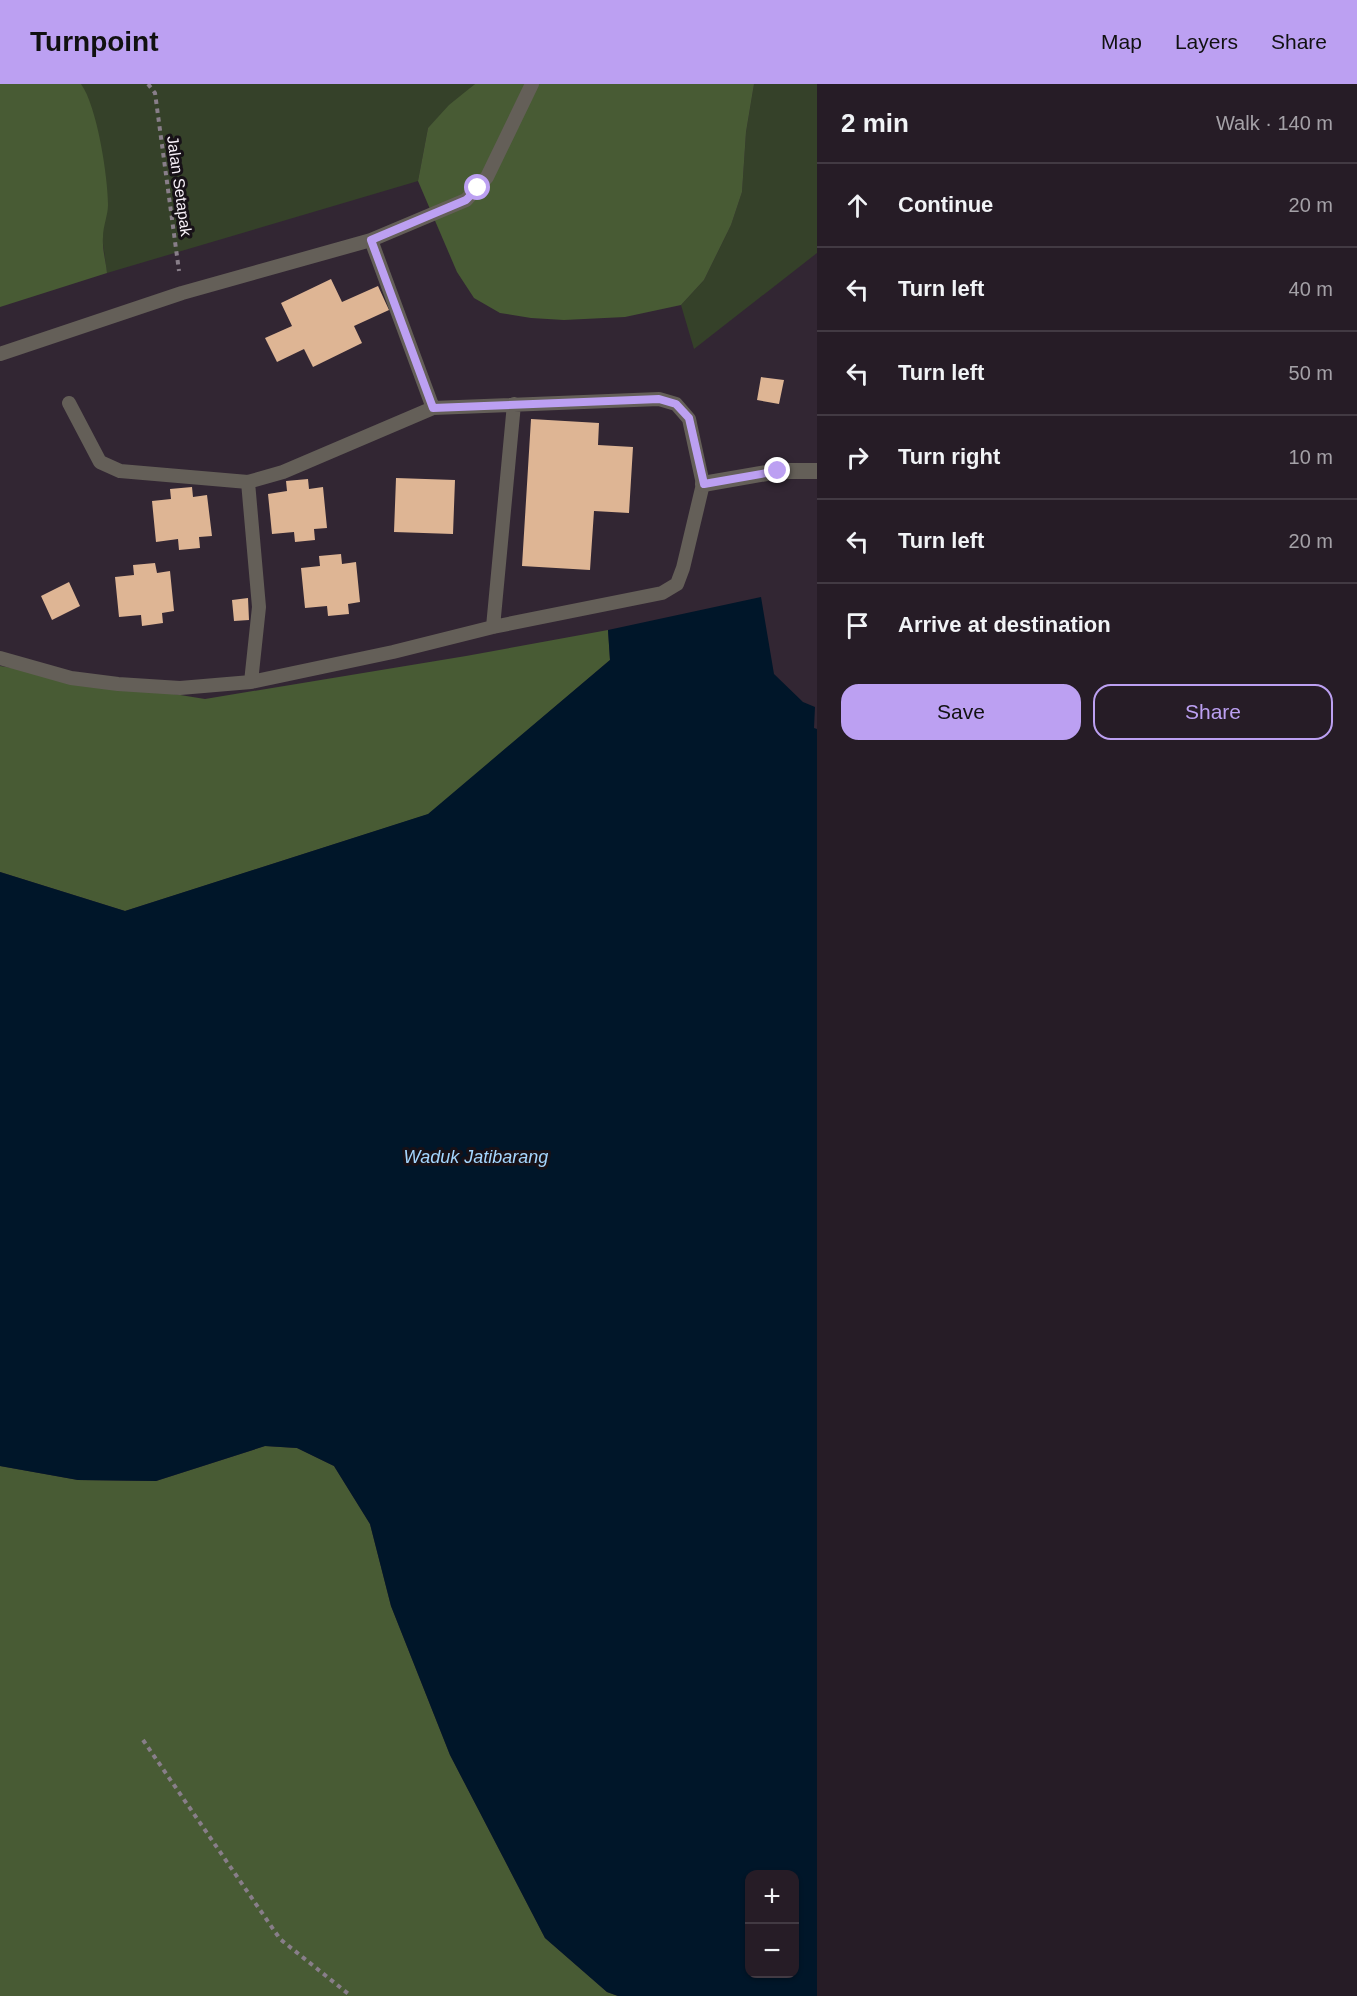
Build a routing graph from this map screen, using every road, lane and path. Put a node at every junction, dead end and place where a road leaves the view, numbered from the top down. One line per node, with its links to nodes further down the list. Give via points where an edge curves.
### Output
1 (148, 84): 4 (path, Jalan Setapak, via 155,93)
2 (532, 84): 3 (lane, via 487,177 466,200)
3 (371, 240): 4 (lane); 8 (lane)
4 (182, 294): 5 (lane)
5 (0, 354)
6 (69, 403): 10 (lane, via 100,462 109,468)
7 (514, 404): 8 (lane); 11 (lane, via 659,399 676,404 689,418); 12 (lane)
8 (433, 408): 10 (lane, via 283,472)
9 (817, 471): 11 (street, via 778,471)
10 (248, 482): 14 (lane, via 259,608)
11 (704, 484): 12 (lane, via 677,584 662,593)
12 (493, 627): 14 (lane)
13 (0, 658): 14 (lane, via 71,678 118,684 180,688)
14 (251, 682)
15 (143, 1740): 16 (path, via 280,1938)
16 (351, 1996)

